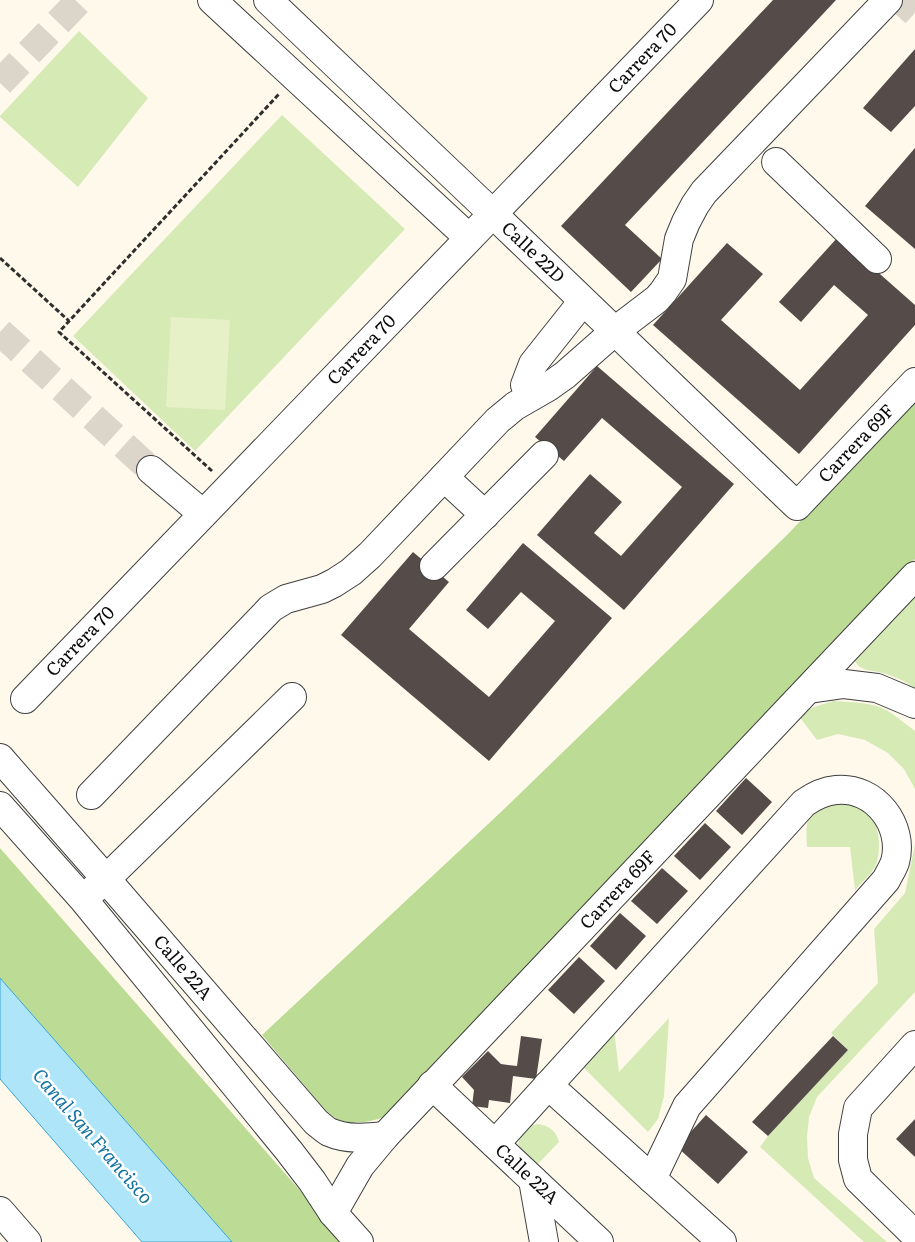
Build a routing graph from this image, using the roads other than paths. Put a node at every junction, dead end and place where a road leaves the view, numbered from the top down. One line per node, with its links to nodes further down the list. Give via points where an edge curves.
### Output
1 (268, 0): 6 (street, Calle 22D)
2 (699, 0): 6 (street, Carrera 70)
3 (888, 0): 10 (street, via 704,192 679,239 672,279)
4 (229, 6): 8 (street, via 295,77)
5 (776, 162): 9 (street)
6 (493, 214): 8 (street, Carrera 70); 11 (street, Calle 22D)
7 (670, 221): 10 (street, via 660,267)
8 (468, 238): 19 (street, Carrera 70)
9 (876, 259)
10 (663, 292): 12 (street)
11 (583, 301): 12 (street, Calle 22D); 14 (street, via 533,364)
12 (615, 331): 17 (street, via 565,375 498,420); 18 (street, Calle 22D)
13 (915, 382): 18 (street, Carrera 69F)
14 (525, 386)
15 (544, 456): 20 (street)
16 (152, 470): 19 (street)
17 (444, 477): 20 (street); 28 (street, via 351,572 322,589 286,599 263,615)
18 (797, 506)
19 (203, 514): 25 (street, Carrera 70)
20 (485, 515): 21 (street)
21 (434, 566)
22 (915, 576): 23 (street, Carrera 69F)
23 (809, 689): 26 (street, via 844,684 877,688); 33 (street, Carrera 69F)
24 (292, 697): 30 (street)
25 (25, 699)
26 (915, 704)
27 (0, 758): 30 (street, Calle 22A)
28 (92, 795)
29 (0, 806): 31 (street)
30 (106, 879): 31 (street); 35 (street, Calle 22A, via 316,1122 329,1132 349,1137)
31 (83, 899): 40 (street, via 289,1151)
32 (915, 1045): 41 (street, via 858,1108 852,1134 858,1179)
33 (432, 1085): 35 (street, Carrera 69F); 36 (street, Calle 22A)
34 (548, 1085): 36 (street); 37 (street); 37 (street, via 804,803 820,794 838,790 856,792 872,799 894,828 897,846 894,864 886,880 687,1106)
35 (385, 1136): 40 (street, Carrera 69F, via 360,1166)
36 (495, 1144): 38 (street, Calle 22A)
37 (652, 1179): 46 (street)
38 (533, 1180): 44 (street); 45 (street, Calle 22A)
39 (0, 1211): 42 (street)
40 (333, 1212): 43 (street)
41 (915, 1235)
42 (27, 1242)
43 (359, 1242)
44 (544, 1242)
45 (599, 1242)
46 (722, 1242)

